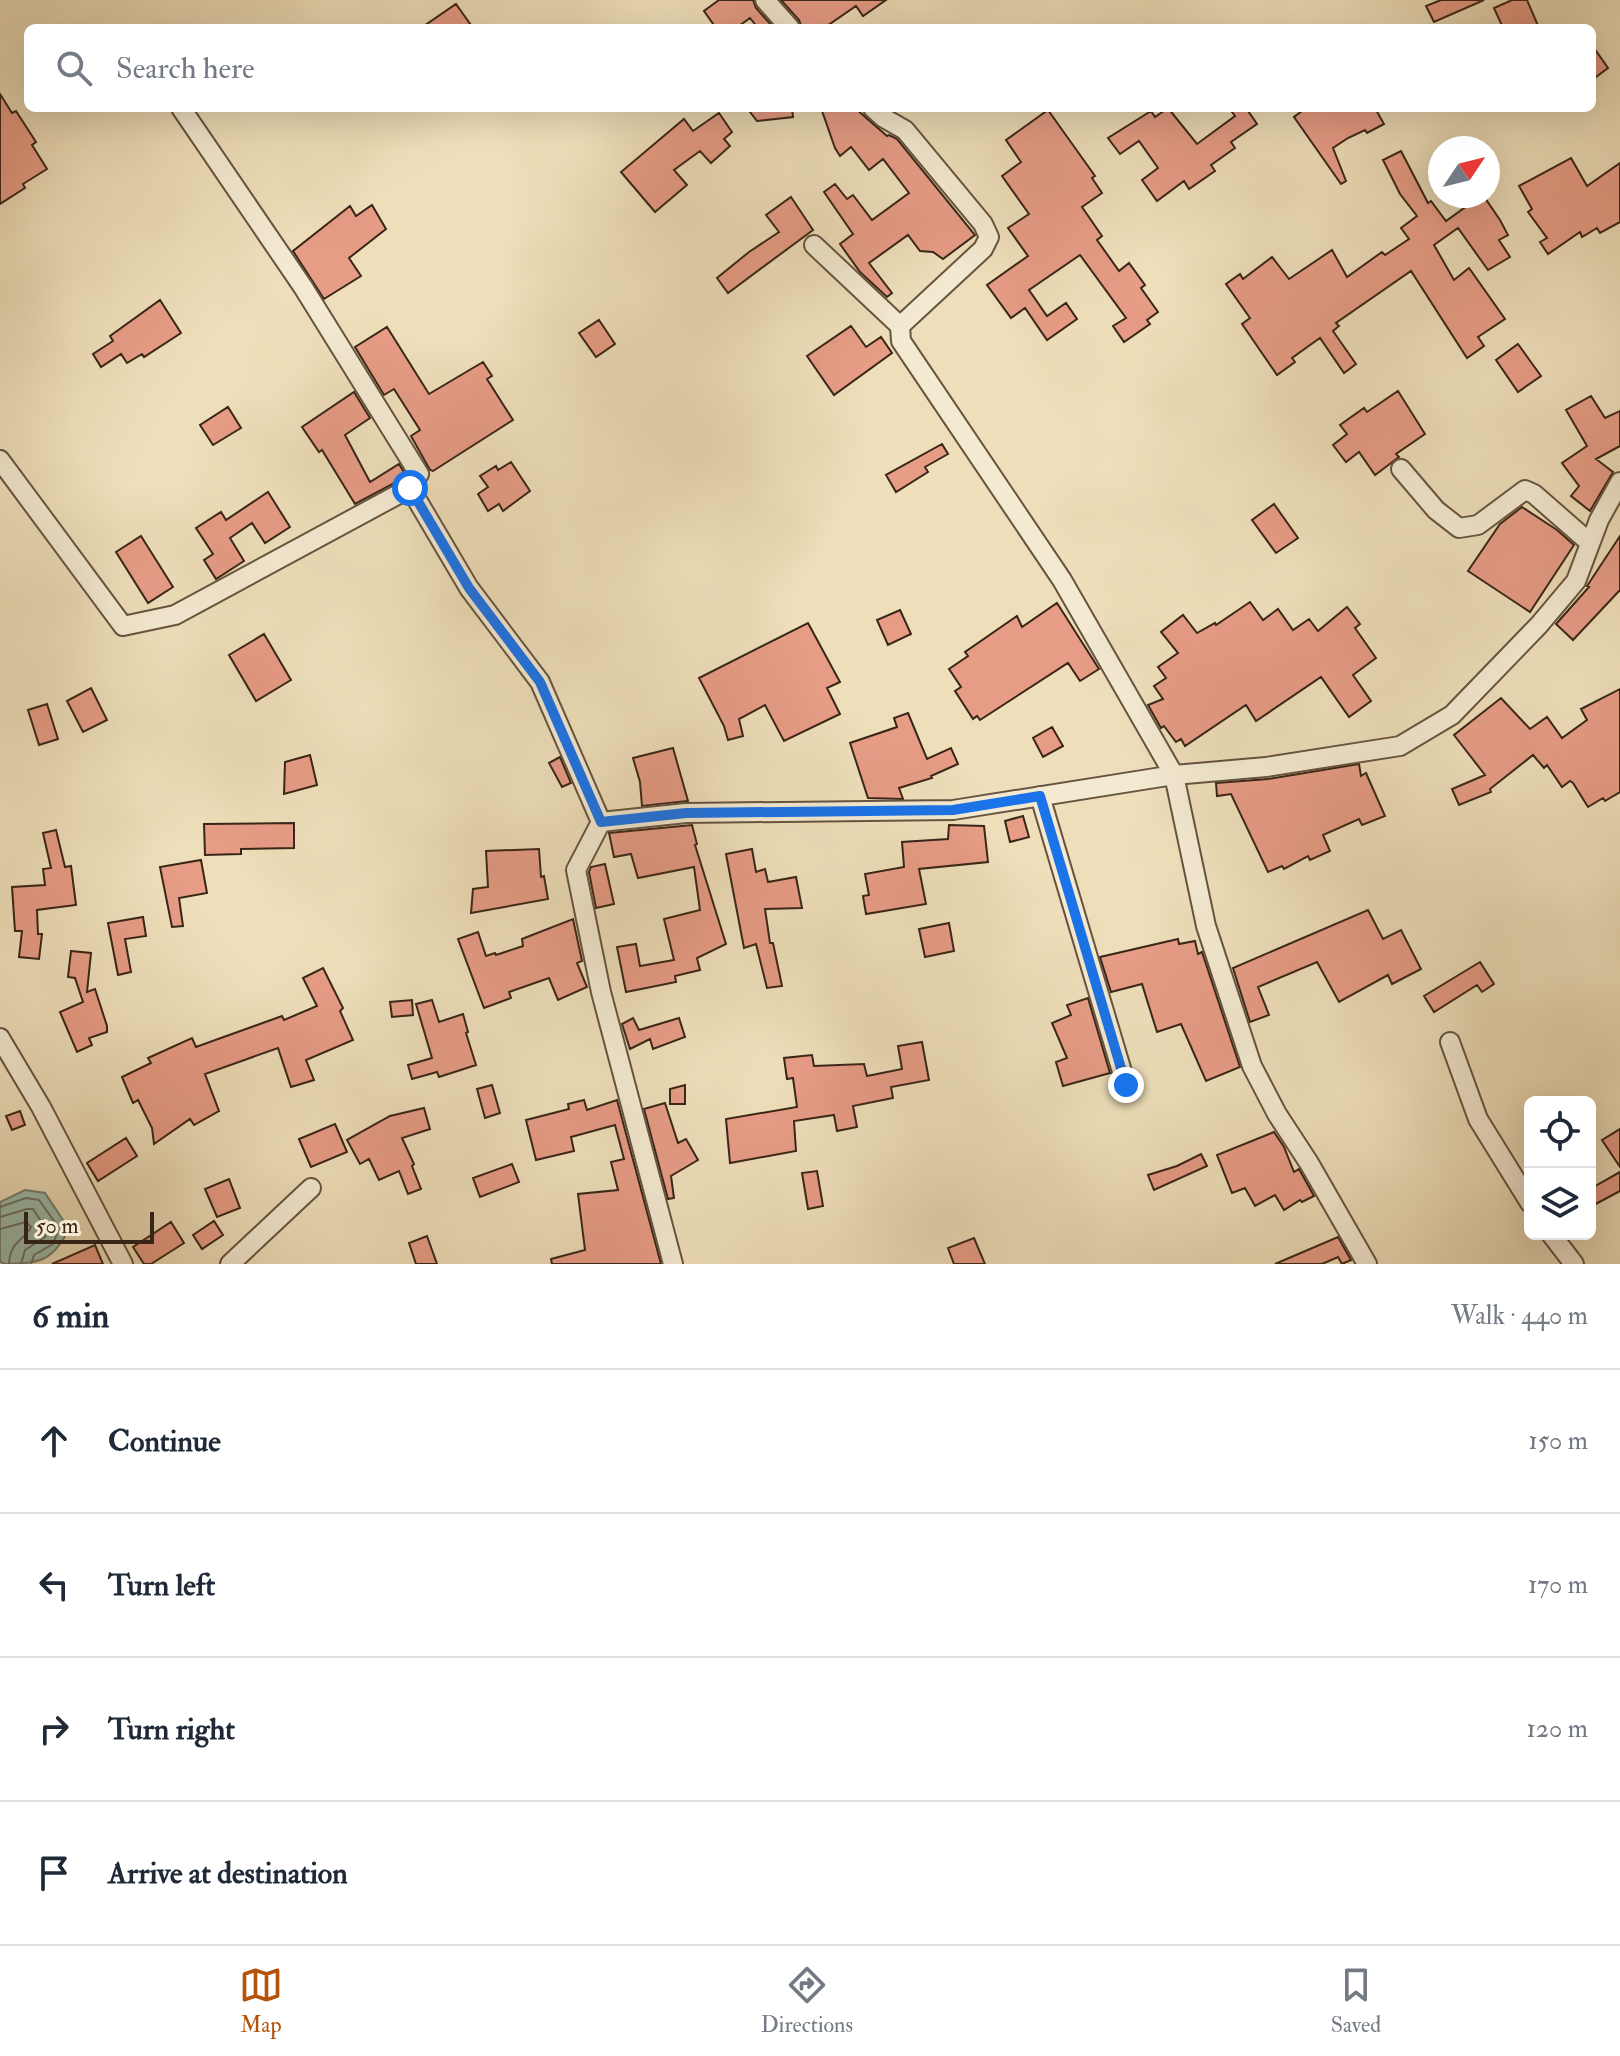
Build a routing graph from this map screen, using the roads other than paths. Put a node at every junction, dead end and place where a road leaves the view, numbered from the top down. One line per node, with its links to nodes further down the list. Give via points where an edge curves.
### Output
1 (765, 0): 2 (street)
2 (786, 24)
3 (184, 112): 10 (street, via 303,287 419,474)
4 (877, 112): 6 (street, via 905,130 989,237 983,249)
5 (814, 245): 6 (street)
6 (900, 326): 12 (street, via 901,341 1062,580)
7 (0, 460): 10 (street, via 123,626 175,615)
8 (1401, 469): 11 (street, via 1459,528 1478,525 1525,490)
9 (1620, 482): 11 (street)
10 (410, 488): 14 (street, via 469,588 540,682)
11 (1590, 543): 12 (street, via 1576,581 1539,625 1452,715 1400,746)
12 (1174, 775): 13 (street); 24 (street, via 1206,926 1252,1066)
13 (1040, 796): 14 (street, via 953,810 686,813); 17 (street)
14 (601, 822): 23 (street, via 576,870 601,992)
15 (0, 1038): 21 (street)
16 (1450, 1042): 19 (street, via 1478,1119)
17 (1126, 1085)
18 (311, 1188): 22 (street)
19 (1524, 1193)
20 (1556, 1240): 25 (street)
21 (123, 1264)
22 (230, 1264)
23 (673, 1264)
24 (1367, 1264)
25 (1574, 1264)

